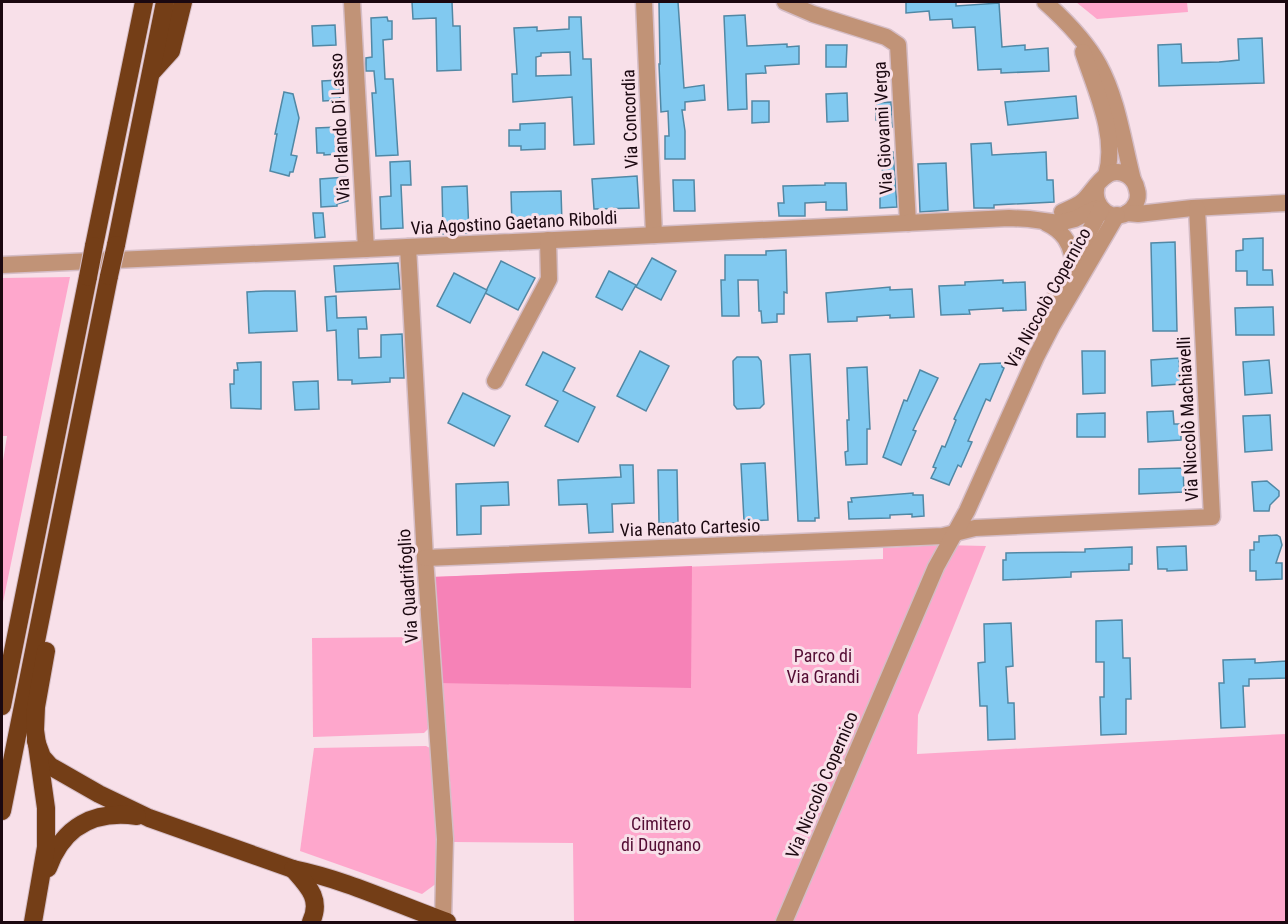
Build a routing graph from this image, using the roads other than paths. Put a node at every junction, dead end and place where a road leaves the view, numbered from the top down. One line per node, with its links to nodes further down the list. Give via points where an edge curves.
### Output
1 (144, 2): 25 (highway, bridge)
2 (165, 2): 9 (highway)
3 (183, 2): 9 (highway, via 171,51)
4 (352, 2): 21 (street, Via Orlando Di Lasso)
5 (644, 2): 18 (street, Via Concordia)
6 (785, 2): 17 (street, Via Giovanni Verga, via 886,37 898,45)
7 (1045, 2): 8 (street)
8 (1080, 40): 10 (street, via 1106,132 1109,161); 11 (street, via 1098,64 1109,90)
9 (150, 73): 28 (highway, bridge)
10 (1101, 180): 11 (street, via 1119,173); 13 (street, via 1095,198); 16 (street, Via Agostino Gaetano Riboldi, via 1084,200)
11 (1135, 185): 14 (street, via 1156,201); 15 (street, via 1137,201)
12 (1287, 203): 14 (street)
13 (1100, 208): 15 (street); 16 (street, Via Agostino Gaetano Riboldi, via 1068,222); 22 (street, Via Niccolò Copernico)
14 (1194, 208): 15 (street); 26 (street, Via Niccolò Machiavelli, via 1212,517)
15 (1122, 214): 26 (street, Via Niccolò Copernico, via 1052,326)
16 (1036, 220): 17 (street, Via Agostino Gaetano Riboldi); 22 (street, Via Niccolò Copernico, via 1060,231 1068,240)
17 (908, 223): 18 (street, Via Agostino Gaetano Riboldi)
18 (654, 235): 19 (street, Via Agostino Gaetano Riboldi)
19 (548, 240): 20 (street, Via Agostino Gaetano Riboldi); 24 (street, via 549,279)
20 (408, 247): 21 (street, Via Agostino Gaetano Riboldi); 27 (street, Via Quadrifoglio)
21 (366, 249): 23 (street, Via Agostino Gaetano Riboldi)
22 (1073, 261): 26 (street, Via Niccolò Copernico, via 999,416 969,490)
23 (2, 265)
24 (495, 381)
25 (39, 521): 29 (highway); 30 (highway)
26 (957, 532): 27 (street, Via Renato Cartesio, via 932,537); 39 (street, Via Niccolò Copernico, via 936,567); 40 (street, Via Niccolò Copernico)
27 (425, 558): 38 (street, Via Quadrifoglio, via 445,839)
28 (41, 617): 31 (highway, via 48,638 36,713); 32 (highway)
29 (2, 646)
30 (2, 706)
31 (36, 741): 33 (highway, via 42,757 60,773); 35 (highway, via 46,808)
32 (2, 811)
33 (149, 818): 34 (highway); 35 (highway, via 107,815 75,828 55,852)
34 (293, 869): 37 (highway, via 313,892 316,913); 38 (highway, via 362,889)
35 (40, 889): 36 (highway)
36 (33, 922)
37 (311, 922)
38 (445, 922)
39 (784, 922)
40 (796, 922)

